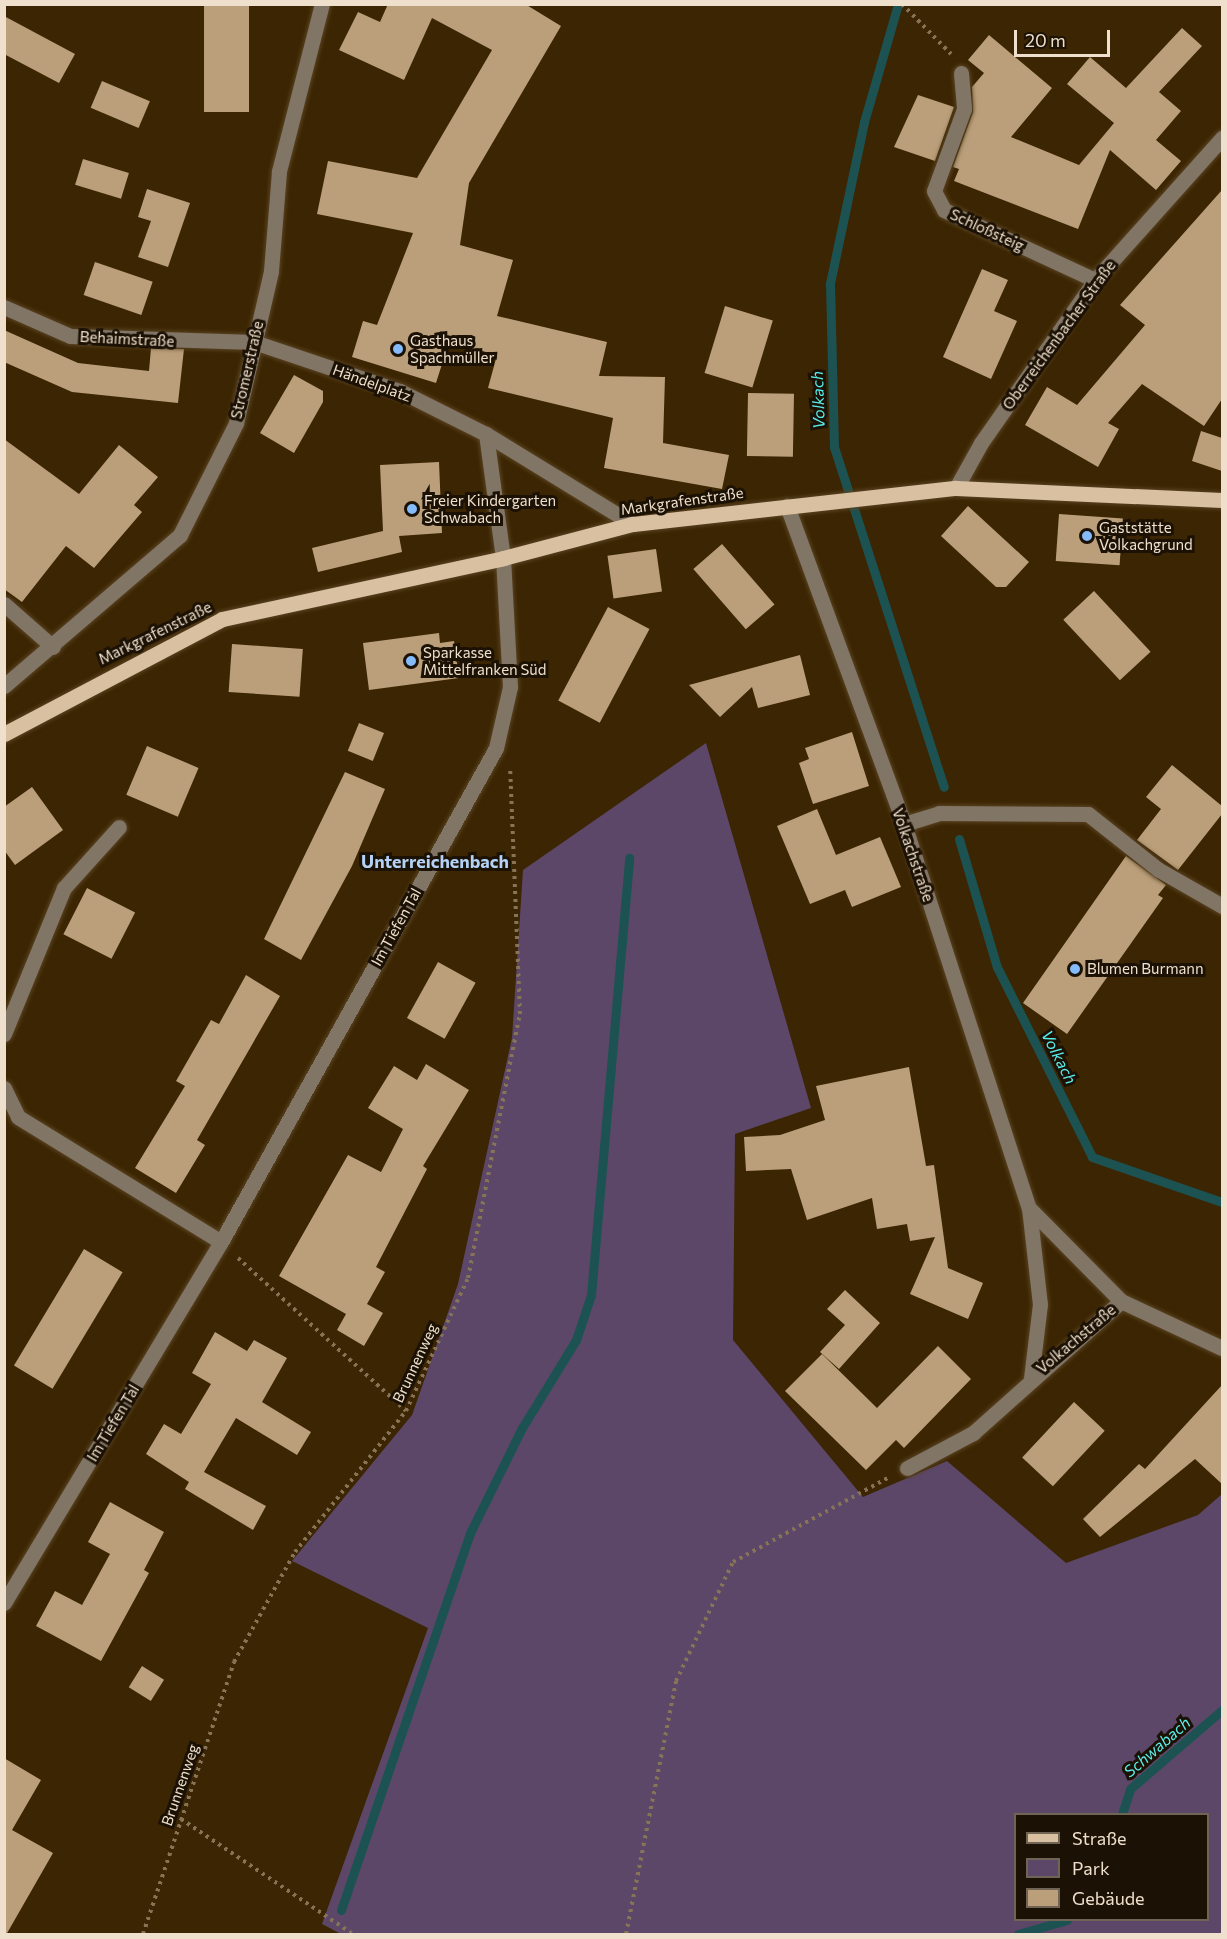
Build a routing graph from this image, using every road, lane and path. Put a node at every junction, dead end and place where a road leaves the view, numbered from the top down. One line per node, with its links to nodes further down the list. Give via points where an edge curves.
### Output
1 (322, 4): 7 (street, Stromerstraße, via 279,171 271,271)
2 (902, 4): 3 (path, via 948,47)
3 (961, 73): 5 (street, Schloßsteig, via 964,109 934,191 944,210)
4 (1222, 138): 5 (street, Oberreichenbacher Straße)
5 (1095, 280): 9 (street, Oberreichenbacher Straße, via 981,443)
6 (4, 307): 7 (street, Behaimstraße, via 70,336)
7 (254, 342): 8 (street, Händelplatz, via 400,391); 15 (street, Stromerstraße, via 236,423 180,535)
8 (486, 434): 12 (street, Händelplatz); 13 (street)
9 (956, 488): 10 (main road, Markgrafenstraße); 11 (main road, Markgrafenstraße)
10 (1222, 500)
11 (787, 506): 12 (main road, Markgrafenstraße); 19 (street, Volkachstraße)
12 (633, 524): 13 (main road, Markgrafenstraße)
13 (503, 558): 17 (main road, Markgrafenstraße, via 222,619); 18 (street, Im Tiefen Tal, via 510,687)
14 (4, 604): 15 (street)
15 (53, 647): 16 (street, Stromerstraße)
16 (4, 686)
17 (4, 734)
18 (496, 748): 25 (street, Im Tiefen Tal); 29 (path, Brunnenweg, via 513,775 520,1014 468,1278)
19 (904, 824): 21 (street, via 939,813 1088,814 1159,870); 24 (street, Volkachstraße)
20 (119, 827): 22 (street, via 64,888)
21 (1222, 906)
22 (4, 1034)
23 (4, 1088): 25 (street, via 18,1117)
24 (1029, 1208): 26 (street, Volkachstraße); 28 (street, Volkachstraße, via 1040,1304)
25 (221, 1242): 29 (path); 31 (street, Im Tiefen Tal)
26 (1121, 1301): 27 (street, Volkachstraße); 28 (street, Volkachstraße)
27 (1222, 1347)
28 (1031, 1378): 30 (street, Volkachstraße, via 973,1433)
29 (406, 1411): 32 (path, Brunnenweg, via 295,1552 234,1662)
30 (908, 1468): 35 (path, via 733,1562 676,1681)
31 (4, 1603)
32 (181, 1819): 33 (path, Brunnenweg); 34 (path)
33 (143, 1935)
34 (353, 1935)
35 (626, 1935)

